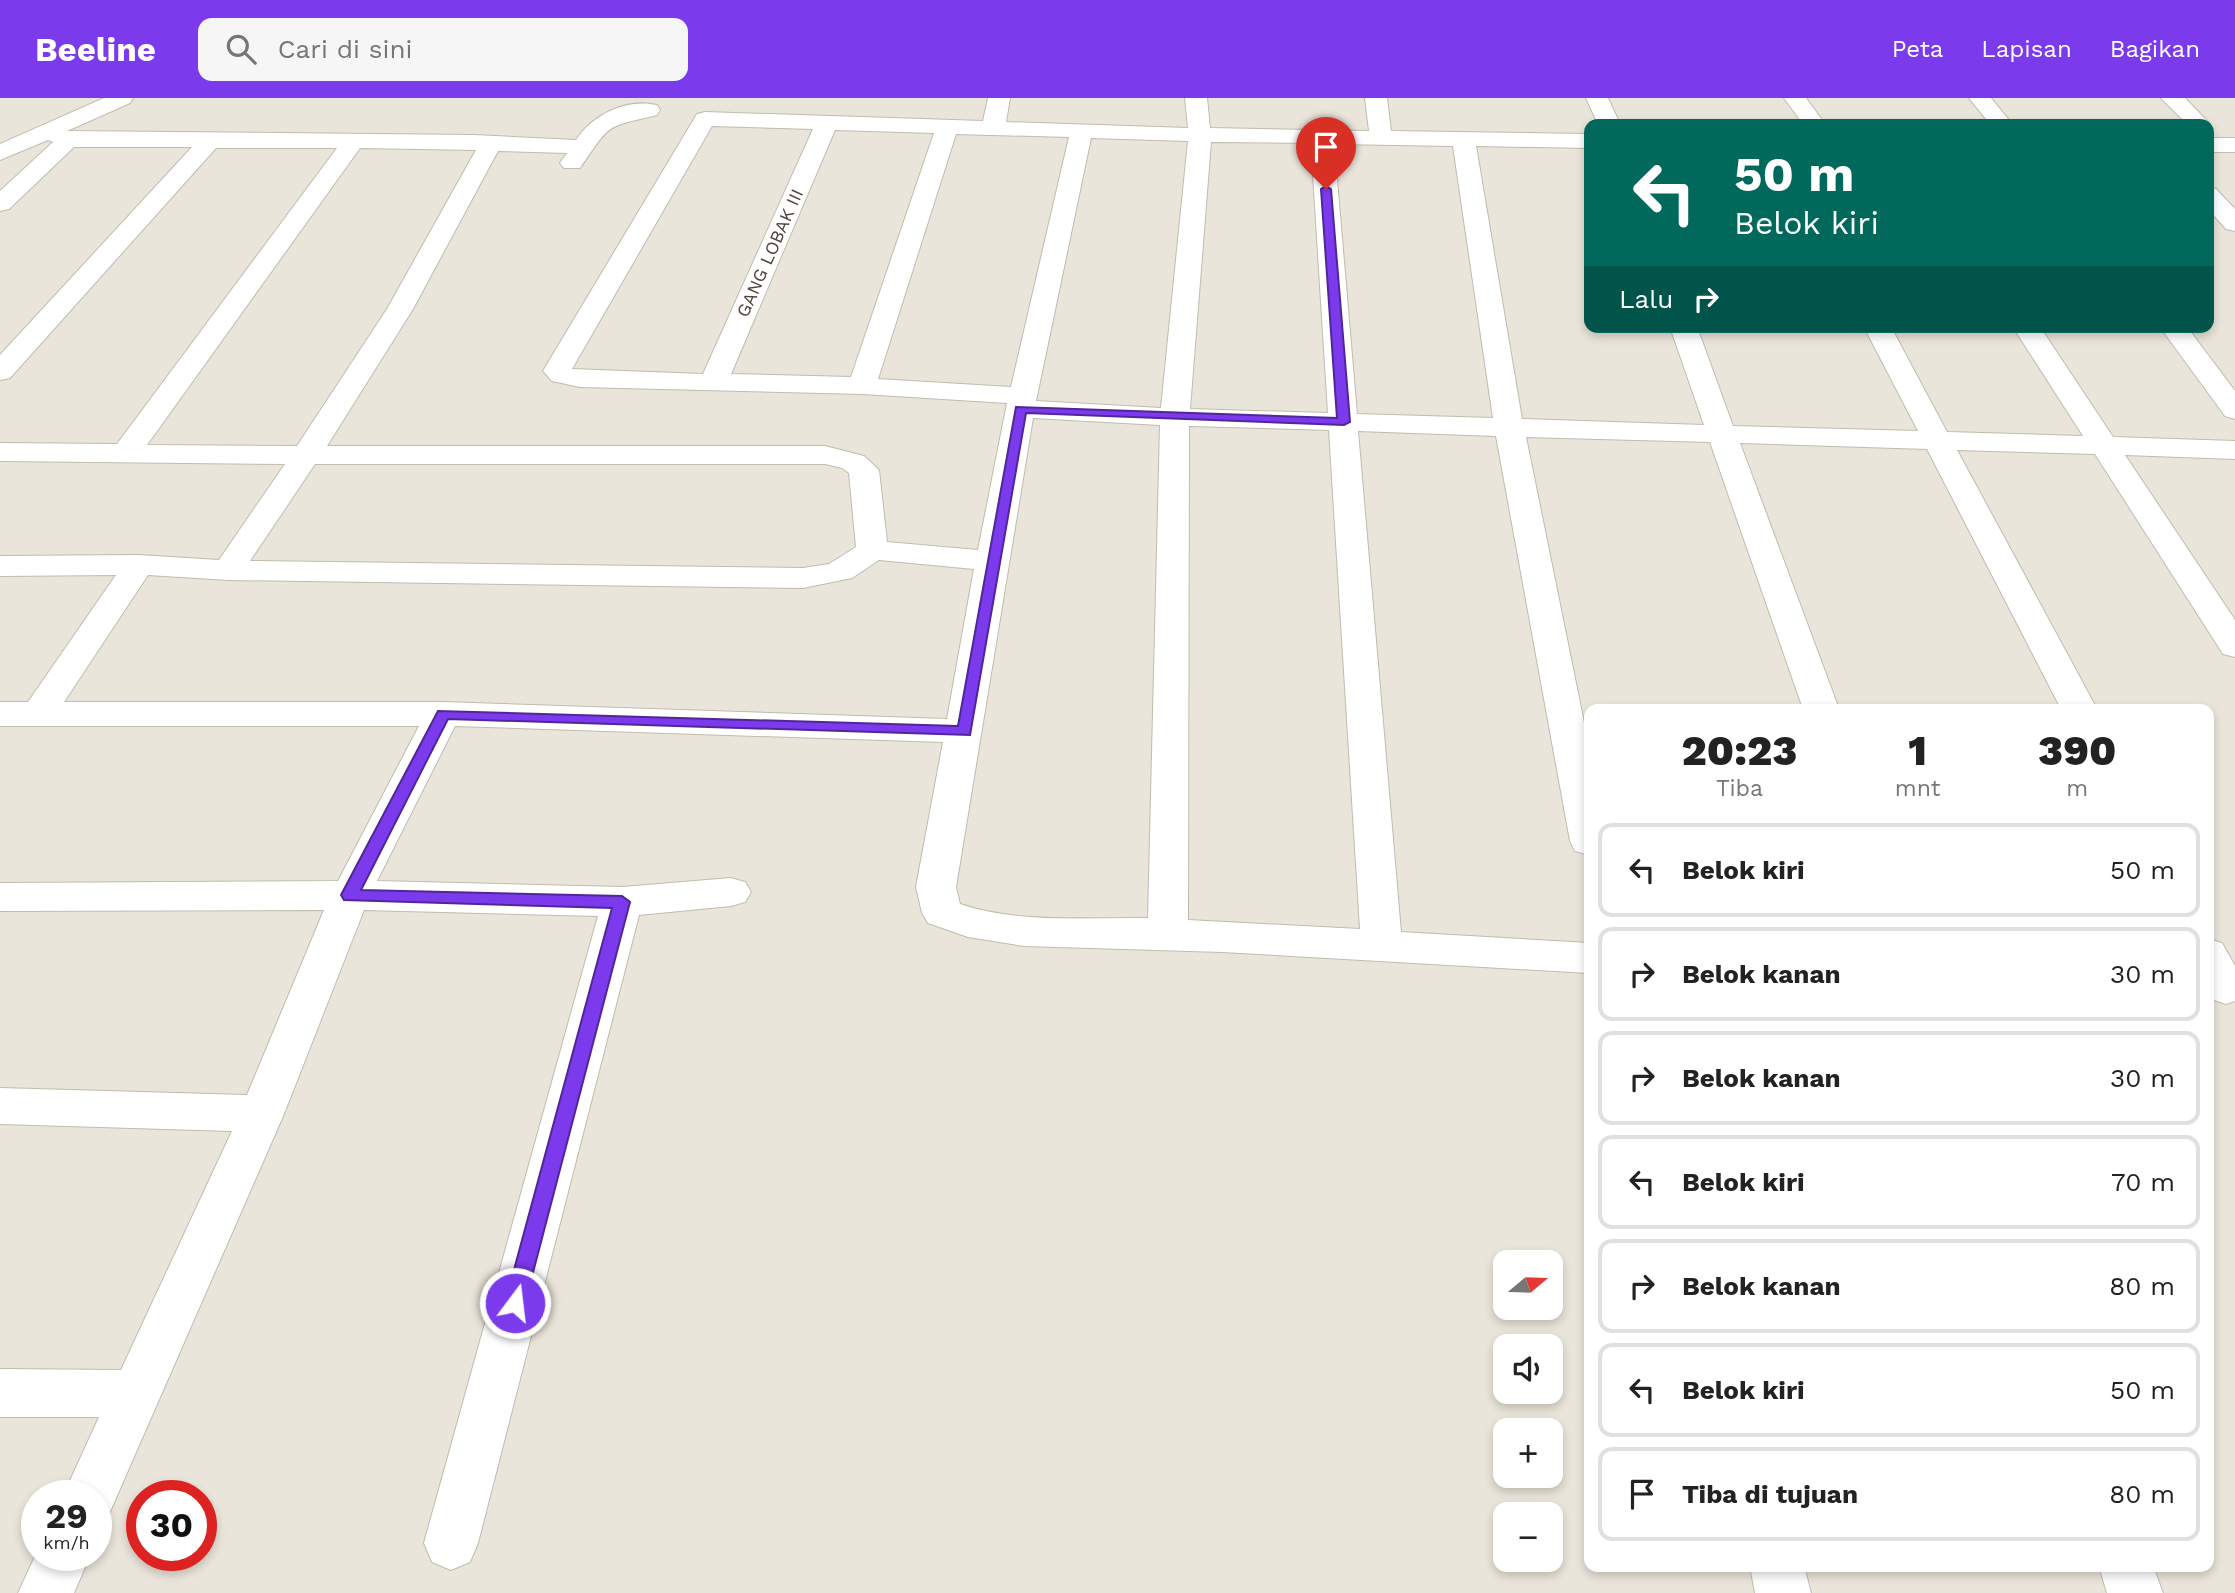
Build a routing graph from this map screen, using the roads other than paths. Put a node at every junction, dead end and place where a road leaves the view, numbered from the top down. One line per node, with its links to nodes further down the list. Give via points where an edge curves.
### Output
1 (122, 98): 20 (street)
2 (999, 98): 17 (street)
3 (1196, 98): 19 (street)
4 (1376, 98): 22 (street)
5 (1597, 98): 11 (street)
6 (1795, 98): 12 (street)
7 (1980, 98): 13 (street)
8 (2172, 98): 14 (street)
9 (797, 110): 10 (street); 15 (street)
10 (670, 111): 27 (street, via 607,118 577,155); 37 (street, via 557,371 580,379)
11 (1607, 119)
12 (1810, 119)
13 (1997, 119)
14 (2194, 119)
15 (827, 122): 16 (street); 37 (street, GANG LOBAK III)
16 (947, 127): 17 (street); 38 (street)
17 (993, 129): 18 (street)
18 (1081, 132): 19 (street); 39 (street)
19 (1200, 135): 21 (street); 41 (street)
20 (57, 136): 26 (street); 28 (street); 30 (street)
21 (1322, 137): 22 (street); 42 (street)
22 (1381, 138): 24 (street)
23 (355, 141): 26 (street); 27 (street); 49 (street)
24 (1464, 141): 25 (street); 43 (street)
25 (1584, 141)
26 (209, 142): 36 (street)
27 (484, 144): 50 (street, via 488,152 400,309)
28 (0, 153)
29 (2214, 201): 31 (street)
30 (0, 204)
31 (2235, 224)
32 (1685, 333): 44 (street)
33 (1880, 333): 45 (street)
34 (2030, 333): 46 (street)
35 (2177, 333): 40 (street)
36 (0, 372)
37 (713, 383): 38 (street)
38 (862, 386): 39 (street)
39 (1023, 403): 41 (street); 52 (street)
40 (2235, 410)
41 (1175, 417): 42 (street); 68 (street)
42 (1344, 422): 43 (street); 69 (street)
43 (1509, 426): 44 (street); 63 (street)
44 (1720, 433): 45 (street); 57 (street)
45 (1938, 440): 46 (street); 58 (street)
46 (2102, 446): 47 (street); 56 (street)
47 (2235, 450)
48 (0, 452): 49 (street)
49 (127, 452): 50 (street)
50 (305, 455): 51 (street, via 825,455 853,462 864,470); 55 (street)
51 (872, 550): 52 (street); 55 (street, via 838,573 803,578)
52 (992, 561): 62 (street)
53 (139, 565): 54 (street); 55 (street); 60 (street)
54 (0, 566)
55 (228, 570)
56 (2235, 646)
57 (1819, 704)
58 (2076, 704)
59 (0, 714): 60 (street)
60 (38, 714): 61 (street)
61 (443, 715): 62 (street); 65 (street)
62 (964, 731): 68 (street, via 936,887 942,913 970,924)
63 (1584, 815)
64 (732, 892): 67 (street)
65 (350, 895): 66 (street); 67 (street); 72 (street)
66 (0, 897)
67 (622, 902): 76 (street)
68 (1168, 934): 69 (street)
69 (1382, 947): 70 (street)
70 (1584, 958)
71 (0, 1106): 72 (street)
72 (262, 1114): 74 (street)
73 (0, 1393): 74 (street)
74 (136, 1394): 75 (street)
75 (97, 1480)
76 (450, 1543)
77 (56, 1571): 80 (street)
78 (1778, 1572): 81 (street)
79 (2128, 1572): 82 (street)
80 (46, 1593)
81 (1783, 1593)
82 (2135, 1593)

